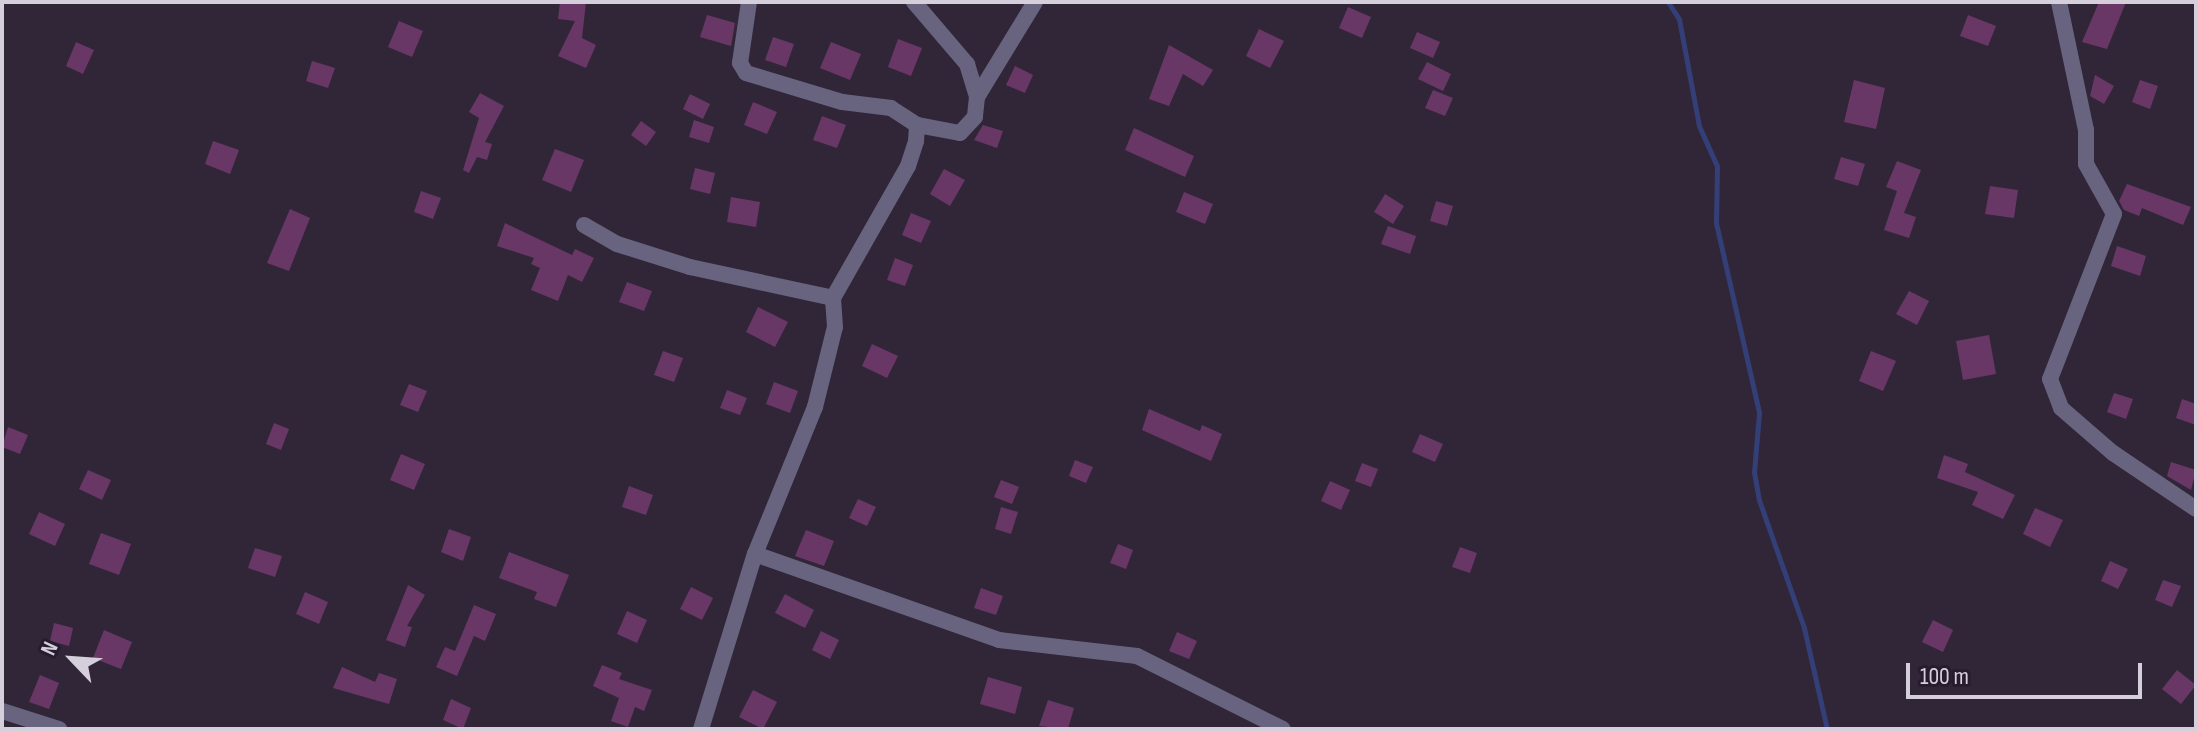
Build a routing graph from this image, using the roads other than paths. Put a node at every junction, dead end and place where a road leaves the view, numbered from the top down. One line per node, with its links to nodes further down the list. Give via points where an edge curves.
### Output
1 (749, 2): 6 (street, via 740,63 746,73 842,102 891,108)
2 (914, 2): 5 (street, via 967,64)
3 (1035, 2): 5 (street)
4 (2059, 2): 9 (street, via 2086,130 2086,164 2114,214 2050,379 2061,408 2113,453)
5 (977, 97): 6 (street, via 975,117 960,133)
6 (917, 125): 8 (street, via 908,166)
7 (584, 225): 8 (street, via 617,244 690,267)
8 (833, 298): 10 (street, via 835,327 819,393)
9 (2196, 509)
10 (755, 554): 13 (street); 14 (street, via 999,640 1137,656)
11 (2, 711): 12 (street)
12 (59, 729)
13 (701, 729)
14 (1283, 729)

